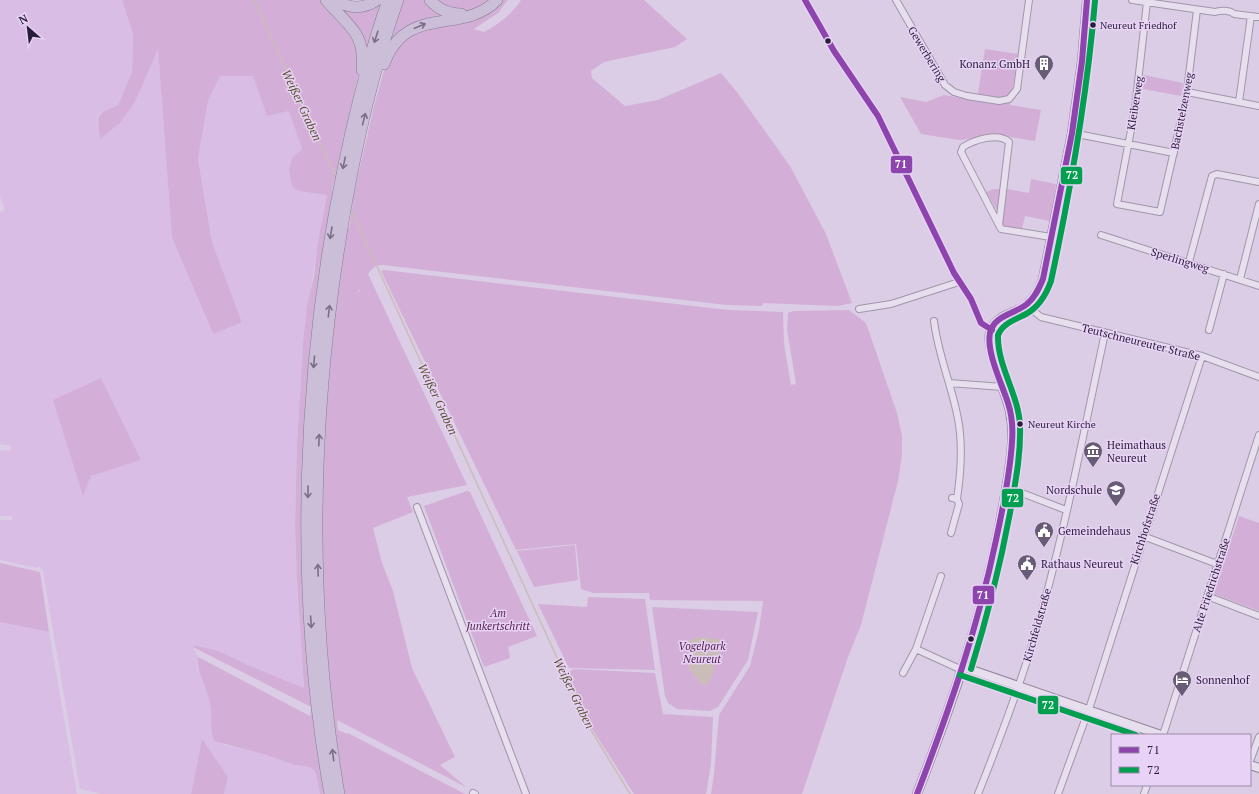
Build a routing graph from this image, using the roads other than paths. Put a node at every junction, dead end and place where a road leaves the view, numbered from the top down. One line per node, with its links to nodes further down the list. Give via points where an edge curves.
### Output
1 (326, 0): 18 (highway, via 350,24 360,41 363,59)
2 (336, 0): 3 (highway, via 358,7)
3 (377, 0)
4 (388, 0): 18 (highway, one-way to 18)
5 (398, 0): 20 (highway)
6 (430, 0): 7 (highway, via 442,10 459,14 474,12)
7 (492, 0)
8 (497, 0): 20 (highway, one-way to 8, via 376,90 388,54 407,33 429,23 476,15)
9 (805, 0): 36 (street, via 834,51 878,116)
10 (896, 0): 11 (street, Gewerbering, via 945,85 962,95 999,101 1009,99 1017,89)
11 (1029, 0)
12 (1087, 0): 23 (street, via 1085,38)
13 (1132, 0): 14 (street)
14 (1146, 2): 15 (street); 24 (street, Kleiberweg, via 1138,87)
15 (1197, 10): 16 (street, via 1219,10); 19 (street, Bachstelzenweg)
16 (1251, 16): 17 (street); 21 (street)
17 (1259, 17)
18 (362, 88): 27 (highway, one-way to 27, via 340,182)
19 (1187, 92): 21 (street); 25 (street, Bachstelzenweg)
20 (368, 102): 27 (highway, one-way to 20)
21 (1239, 102): 22 (street)
22 (1259, 106)
23 (1072, 133): 24 (street); 32 (street)
24 (1129, 144): 25 (street); 29 (street, Kleiberweg, via 1117,204)
25 (1174, 153): 29 (street, Bachstelzenweg)
26 (1259, 182): 33 (street, via 1217,174 1212,176)
27 (342, 196): 67 (highway, one-way to 67, via 326,262 316,351 308,484 308,570 312,637 319,717); 68 (highway, one-way to 27, via 321,635 317,507 319,430 325,354 345,209)
28 (1259, 204): 35 (street)
29 (1160, 212)
30 (999, 225): 30 (street, via 961,152 963,147 978,140 996,138 1009,142); 32 (street, via 1001,229)
31 (1101, 235): 33 (street, Sperlingweg)
32 (1051, 237): 38 (street, via 1041,286)
33 (1189, 262): 34 (street, Sperlingweg)
34 (1224, 274): 35 (street, Sperlingweg); 42 (street)
35 (1240, 279): 37 (street, Sperlingweg)
36 (959, 282): 39 (street, via 891,304); 41 (street, via 971,299 981,323)
37 (1259, 286)
38 (1026, 305): 41 (street, via 1001,318); 43 (street, Teutschneureuter Straße, via 1041,317)
39 (859, 309)
40 (934, 321): 46 (street)
41 (992, 330): 47 (street, via 990,346)
42 (1209, 330)
43 (1105, 333): 44 (street, Teutschneureuter Straße); 51 (street, Kirchfeldstraße)
44 (1202, 356): 45 (street, Teutschneureuter Straße); 53 (street, Kirchhofstraße)
45 (1259, 377)
46 (949, 383): 47 (street); 52 (street, via 961,437 961,466 955,498 959,504)
47 (1003, 387): 49 (street, via 1012,424)
48 (1259, 435): 54 (street, Alte Friedrichstraße)
49 (1006, 487): 51 (street); 59 (street, via 992,565)
50 (417, 507): 69 (street)
51 (1066, 510): 61 (street, Kirchfeldstraße, via 1042,613)
52 (951, 533)
53 (1143, 536): 54 (street); 62 (street, Kirchhofstraße)
54 (1218, 564): 56 (street, Alte Friedrichstraße)
55 (941, 576): 58 (street)
56 (1207, 596): 57 (street); 64 (street, Alte Friedrichstraße)
57 (1259, 616)
58 (916, 648): 59 (street); 60 (street)
59 (962, 669): 61 (street); 70 (street, via 947,718)
60 (903, 674)
61 (1018, 686): 62 (street); 71 (street, Kirchfeldstraße)
62 (1088, 710): 63 (street); 72 (street, Kirchhofstraße)
63 (1159, 734)
64 (1162, 734)
65 (1259, 737): 66 (street)
66 (1251, 758)
67 (330, 794)
68 (339, 794)
69 (526, 794)
70 (917, 794)
71 (978, 794)
72 (1058, 794)

